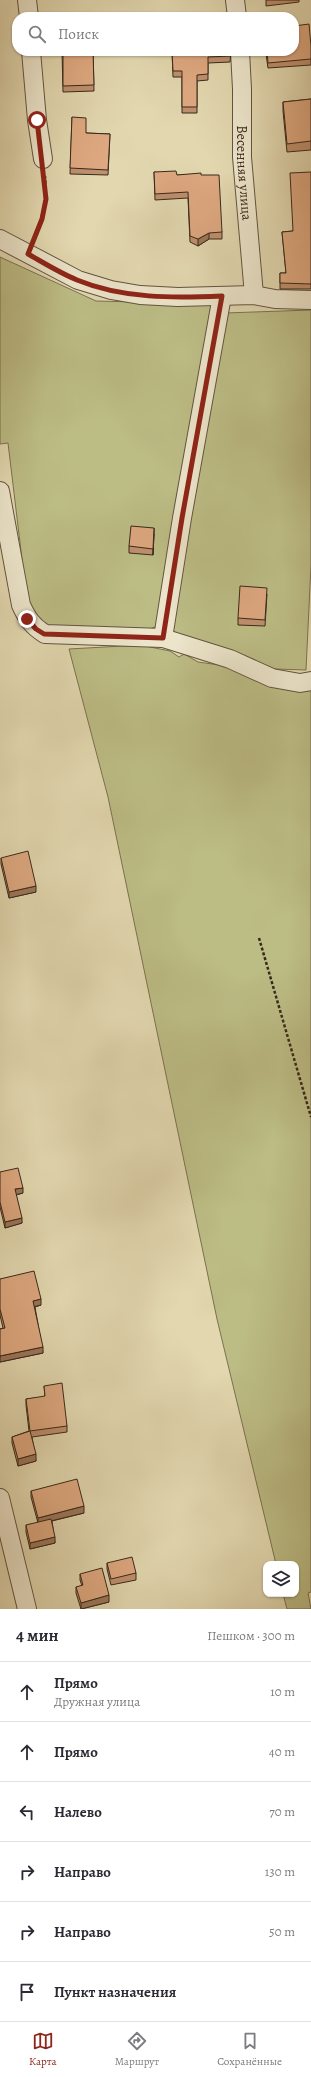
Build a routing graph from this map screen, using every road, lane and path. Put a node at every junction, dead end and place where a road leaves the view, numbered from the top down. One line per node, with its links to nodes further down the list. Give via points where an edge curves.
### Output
1 (27, 0): 3 (street)
2 (235, 0): 4 (street)
3 (28, 12)
4 (236, 12)
5 (31, 56): 7 (street)
6 (240, 56): 10 (street, Весенняя улица, via 242,158)
7 (43, 159): 9 (path, via 46,199 42,219)
8 (0, 239): 9 (street)
9 (28, 254): 11 (street, via 78,280 111,290 140,295)
10 (254, 295): 11 (street); 12 (street, via 275,299)
11 (222, 296): 14 (street, via 183,510)
12 (311, 300)
13 (0, 490): 14 (street, via 21,605 27,619 36,629 44,634)
14 (163, 638): 15 (street, via 230,659 272,678 300,683)
15 (311, 682)
16 (260, 938): 17 (path)
17 (311, 1117)
18 (0, 1498): 19 (street)
19 (27, 1609)

